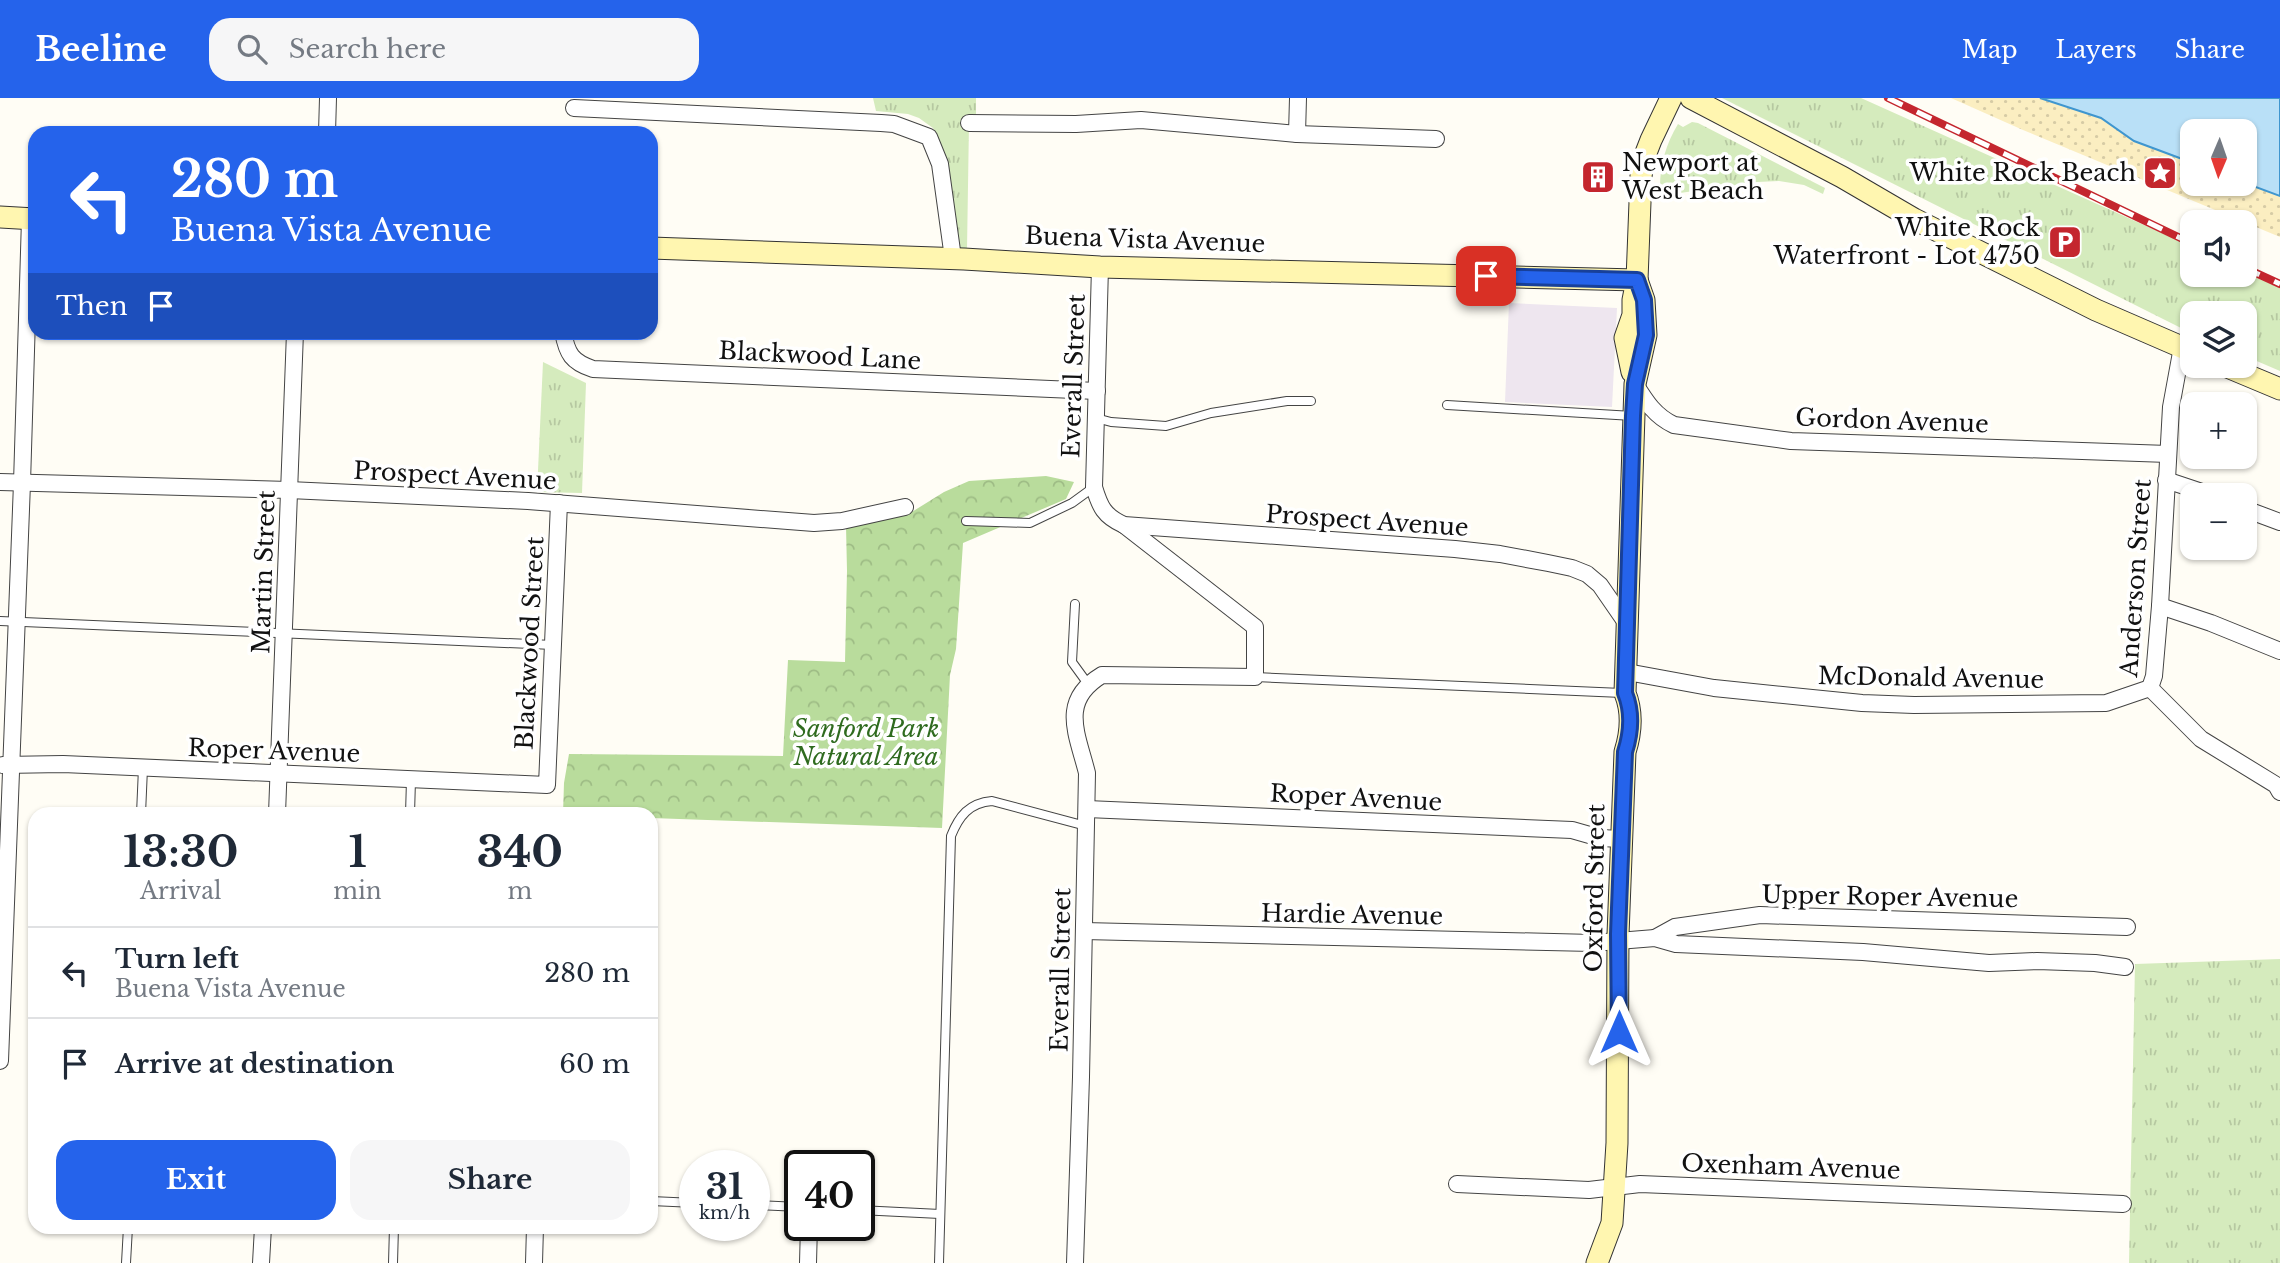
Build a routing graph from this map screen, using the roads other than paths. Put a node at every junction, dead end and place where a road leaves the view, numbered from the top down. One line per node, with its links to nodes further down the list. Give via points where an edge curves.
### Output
1 (328, 98): 7 (street)
2 (1298, 98): 8 (street)
3 (1671, 98): 15 (street, Oxford Street, via 1640,176)
4 (1691, 98): 19 (street, via 1914,219 2096,310)
5 (574, 108): 13 (street, via 894,124 929,137 940,164)
6 (969, 123): 8 (street, via 1141,120)
7 (327, 126)
8 (1297, 134): 9 (street)
9 (1436, 139)
10 (0, 217): 11 (street)
11 (28, 219)
12 (658, 248): 13 (street, Buena Vista Avenue)
13 (953, 258): 14 (street, Buena Vista Avenue)
14 (1100, 267): 15 (street, Buena Vista Avenue); 24 (street, Everall Street)
15 (1637, 280): 22 (street, Oxford Street, via 1625,338)
16 (28, 339): 32 (street)
17 (295, 340): 35 (street, Martin Street)
18 (566, 340): 24 (street, Blackwood Lane, via 576,363 593,369)
19 (2180, 346)
20 (2180, 374): 29 (street, Anderson Street, via 2171,407)
21 (2254, 378): 23 (street)
22 (1635, 384): 27 (street, Oxford Street); 29 (street, Gordon Avenue, via 1660,418 1674,425 1791,441)
23 (2280, 389)
24 (1097, 391): 28 (street, Everall Street)
25 (1311, 401): 28 (lane, via 1211,413 1167,426)
26 (1447, 405): 27 (lane)
27 (1633, 416): 46 (street, Oxford Street)
28 (1096, 418): 34 (street, Everall Street)
29 (2168, 454): 30 (street, Anderson Street)
30 (2166, 480): 33 (street); 43 (street, Anderson Street)
31 (0, 482): 32 (street, Prospect Avenue)
32 (22, 483): 35 (street, Prospect Avenue); 45 (street)
33 (2180, 485)
34 (1094, 487): 39 (lane, via 1030,523); 41 (street, via 1109,518)
35 (289, 490): 36 (street, Prospect Avenue); 47 (street, Martin Street)
36 (559, 503): 37 (street, Prospect Avenue, via 814,523); 48 (street, Blackwood Street)
37 (905, 508)
38 (2257, 513): 40 (street)
39 (966, 522)
40 (2280, 522)
41 (1124, 525): 46 (street, Prospect Avenue, via 1455,549 1560,565 1587,574 1600,585); 51 (street, via 1255,627)
42 (1075, 604): 52 (lane, via 1072,662)
43 (2160, 606): 49 (street); 53 (street, Anderson Street)
44 (0, 621): 45 (lane)
45 (17, 622): 47 (lane); 55 (street)
46 (1629, 627): 50 (street, Oxford Street)
47 (285, 632): 48 (lane); 57 (street, Martin Street)
48 (553, 645): 59 (street, Blackwood Street)
49 (2280, 651)
50 (1627, 672): 53 (street, McDonald Avenue, via 1714,688 1914,705 2106,703); 54 (street, Oxford Street)
51 (1255, 677): 52 (street, via 1102,675); 54 (lane)
52 (1088, 684): 64 (street, Everall Street, via 1074,709 1087,773)
53 (2150, 688): 60 (street, Anderson Street, via 2200,739 2276,785)
54 (1625, 693): 66 (street, Oxford Street, via 1615,711 1625,752)
55 (6, 765): 56 (street, Roper Avenue); 72 (street)
56 (143, 768): 57 (street, Roper Avenue); 61 (lane)
57 (278, 774): 58 (street, Roper Avenue); 62 (street, Martin Street)
58 (411, 779): 59 (street, Roper Avenue); 63 (lane)
59 (547, 785)
60 (2280, 792)
61 (142, 807)
62 (277, 807)
63 (410, 807)
64 (1087, 809): 65 (street, Everall Street); 66 (street, Roper Avenue, via 1572,830)
65 (1086, 826): 68 (street, Everall Street); 79 (lane, via 992,801 978,802 957,821 951,836)
66 (1622, 839): 70 (street, Oxford Street)
67 (2127, 927): 69 (street, Upper Roper Avenue, via 1760,915 1675,927)
68 (1084, 931): 70 (street, Hardie Avenue); 92 (street, Everall Street)
69 (1655, 938): 70 (street, Upper Roper Avenue); 71 (street, Upper Roper Avenue, via 1676,944)
70 (1619, 942): 74 (street, Oxford Street)
71 (2125, 967)
72 (0, 1061)
73 (1457, 1184): 74 (street, Oxenham Avenue)
74 (1614, 1187): 77 (street, Oxenham Avenue, via 1640,1184); 84 (street, Oxford Street)
75 (658, 1201): 76 (lane)
76 (679, 1202)
77 (2123, 1204)
78 (875, 1211): 79 (lane)
79 (940, 1214): 91 (lane)
80 (128, 1234): 86 (lane)
81 (263, 1234): 87 (street)
82 (394, 1234): 88 (lane)
83 (535, 1234): 89 (street)
84 (1609, 1234): 93 (street, Oxford Street); 94 (street, Oxford Street)
85 (808, 1241): 90 (street)
86 (126, 1263)
87 (261, 1263)
88 (393, 1263)
89 (534, 1263)
90 (808, 1263)
91 (939, 1263)
92 (1075, 1263)
93 (1597, 1263)
94 (1614, 1263)

